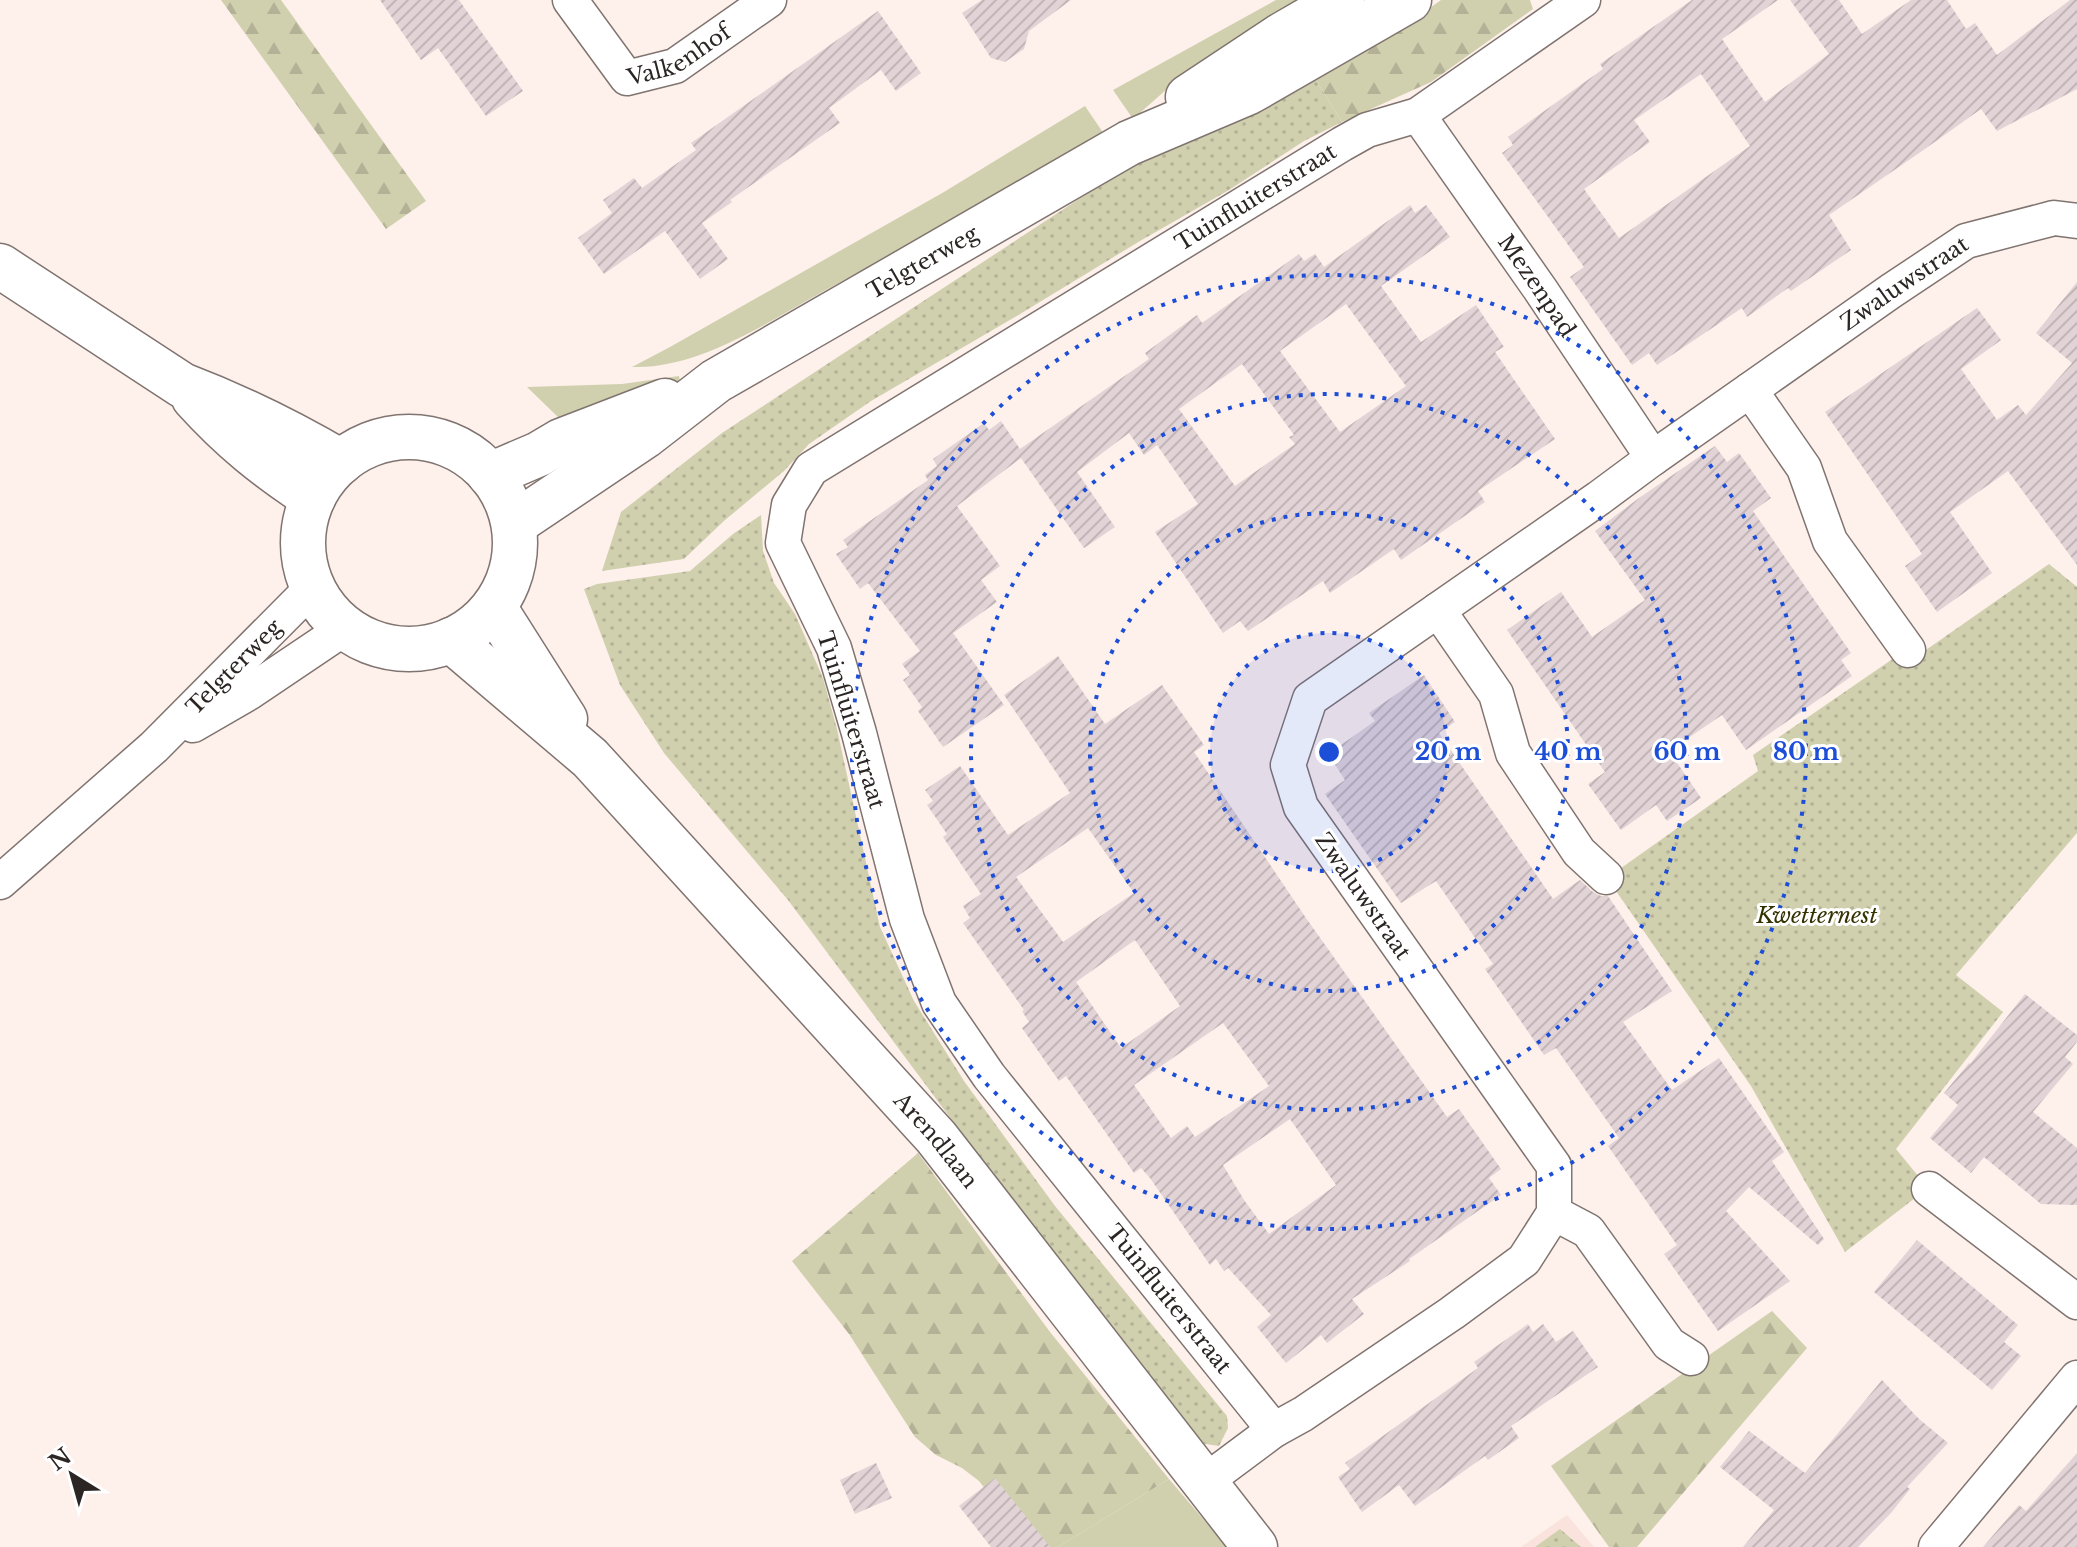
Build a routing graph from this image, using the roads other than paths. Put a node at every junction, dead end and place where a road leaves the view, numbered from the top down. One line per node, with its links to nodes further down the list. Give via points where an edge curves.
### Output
1 (570, 0): 2 (street, Valkenhof, via 627,78 675,66)
2 (769, 0)
3 (1342, 0): 7 (street, Telgterweg, via 1198,89)
4 (1409, 0): 7 (street, Telgterweg, via 1249,92)
5 (1583, 0): 6 (street, Tuinfluiterstraat)
6 (1418, 115): 13 (street, Mezenpad); 33 (street, Tuinfluiterstraat, via 1367,130 1342,144 811,469 789,505 783,543 834,648 907,919 939,1003 989,1076)
7 (1129, 143): 10 (street, Telgterweg)
8 (2077, 221): 12 (street, Zwaluwstraat, via 2054,218 1966,241)
9 (0, 266): 11 (street)
10 (716, 381): 15 (street, Telgterweg, via 561,441); 17 (street, Telgterweg)
11 (182, 385): 14 (street, via 293,434); 16 (street, via 222,430)
12 (1750, 390): 13 (street, Zwaluwstraat); 23 (street, via 1804,468 1830,541)
13 (1653, 458): 20 (street, Zwaluwstraat)
14 (341, 462): 15 (street, via 391,438 417,437 465,453); 16 (street)
15 (490, 475): 17 (street)
16 (313, 498): 18 (street, via 303,548)
17 (514, 524): 19 (street, via 513,563)
18 (313, 587): 21 (street); 24 (street, Telgterweg)
19 (494, 607): 22 (street); 25 (street, Arendlaan)
20 (1438, 610): 26 (street, via 1496,694 1513,753 1579,852); 29 (street, Zwaluwstraat, via 1310,699 1288,765 1301,807 1554,1166)
21 (345, 628): 22 (street, via 376,644 401,649); 24 (street, Telgterweg, via 250,692)
22 (451, 640): 25 (street, Arendlaan)
23 (1908, 650)
24 (154, 747): 27 (street, Telgterweg)
25 (590, 758): 34 (street, Arendlaan, via 936,1137)
26 (1606, 877)
27 (0, 882)
28 (1929, 1189): 30 (street)
29 (1554, 1213): 31 (street, via 1588,1231 1669,1344); 33 (street, via 1524,1260)
30 (2077, 1302)
31 (1691, 1358)
32 (2077, 1378): 36 (street)
33 (1274, 1430): 34 (street)
34 (1203, 1483): 35 (street, Arendlaan)
35 (1255, 1547)
36 (1936, 1547)

